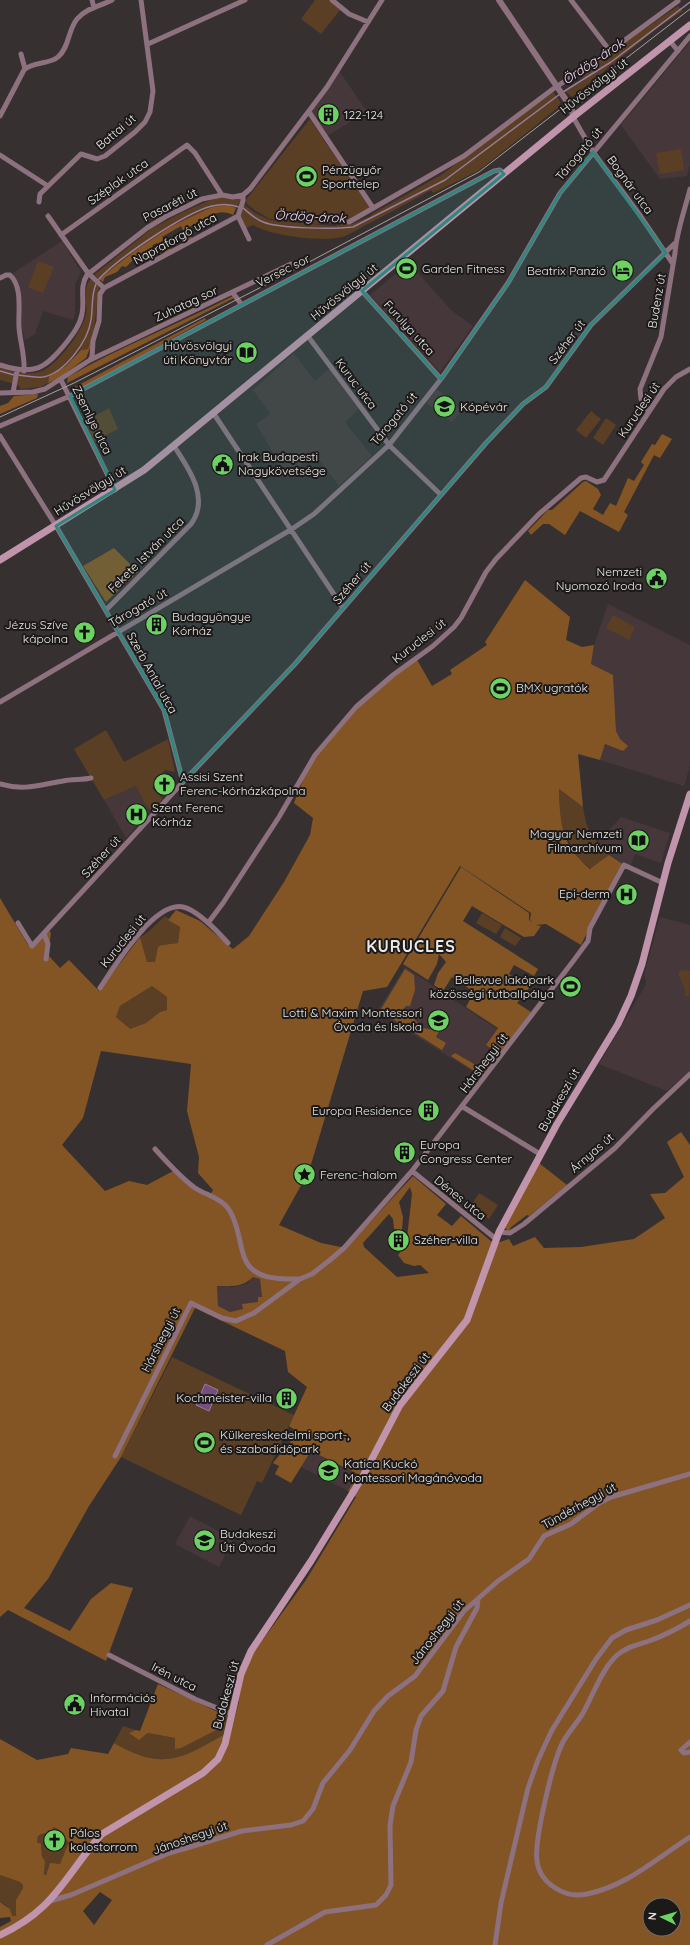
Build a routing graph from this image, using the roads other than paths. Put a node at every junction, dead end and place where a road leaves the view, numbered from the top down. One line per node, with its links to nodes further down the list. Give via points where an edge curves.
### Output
1 (92, 0): 10 (street)
2 (112, 0): 10 (street)
3 (141, 0): 15 (street, Battai út)
4 (245, 0): 15 (street)
5 (332, 0): 11 (street, via 349,14)
6 (382, 0): 11 (street)
7 (500, 0): 20 (street)
8 (571, 0): 16 (street)
9 (678, 2): 16 (street, Hűvösvölgyi út)
10 (94, 8): 19 (street, via 77,19 65,48 57,58)
11 (368, 22): 21 (street)
12 (690, 25): 14 (main road, Hűvösvölgyi út)
13 (690, 36): 17 (street, Tárogató út)
14 (670, 41): 17 (street); 23 (main road, Hűvösvölgyi út)
15 (148, 44): 27 (street, Battai út, via 153,98 152,108 145,122 105,156 97,159 81,154)
16 (610, 51): 20 (street, Hűvösvölgyi út)
17 (678, 51): 24 (street, Tárogató út)
18 (21, 54): 19 (street)
19 (25, 69): 22 (street)
20 (556, 87): 23 (street, via 572,109); 32 (street, Hűvösvölgyi út, via 464,156)
21 (308, 112): 30 (street); 32 (street)
22 (0, 116)
23 (573, 117): 24 (street, Bognár utca); 26 (main road, Hűvösvölgyi út)
24 (593, 152): 39 (street, Bognár utca); 54 (street, Tárogató út, via 560,193 508,283)
25 (0, 155): 27 (street)
26 (504, 174): 45 (main road, Hűvösvölgyi út); 47 (street, Versec sor, via 500,170 494,170)
27 (48, 186): 31 (street, via 40,194)
28 (690, 189): 38 (street, Budenz út)
29 (222, 195): 30 (street, Pasaréti út); 36 (street, Széplak utca, via 187,145); 42 (street, Pasaréti út, via 202,199 147,228)
30 (243, 195): 33 (street)
31 (39, 202)
32 (373, 208): 35 (street, Hűvösvölgyi út)
33 (238, 215): 37 (street); 44 (street, Napraforgó utca)
34 (48, 216): 36 (street)
35 (349, 222)
36 (61, 235): 42 (street)
37 (249, 239)
38 (674, 244): 39 (street, Széher út); 41 (street, Budenz út)
39 (666, 253): 41 (street, Bognár utca); 66 (street, Széher út, via 591,325 546,387 523,404)
40 (291, 264): 46 (street, Zuhatag sor)
41 (673, 264): 59 (street, Budenz út, via 661,337 640,388 641,399)
42 (90, 275): 44 (street); 53 (street, via 82,286 83,310 77,328 46,365)
43 (0, 278): 53 (street, via 10,275 16,285)
44 (102, 287): 49 (street, via 99,321)
45 (362, 291): 48 (main road, Hűvösvölgyi út); 54 (street, Furulya utca)
46 (234, 293): 47 (street); 49 (street, Zuhatag sor)
47 (241, 304): 58 (street, Versec sor)
48 (307, 336): 60 (main road, Hűvösvölgyi út); 63 (street, Kuruc utca)
49 (90, 360): 55 (street, Zuhatag sor)
50 (0, 365): 52 (street)
51 (690, 369): 59 (street, Kuruclesi út, via 669,383)
52 (18, 370): 53 (street); 57 (street)
53 (24, 371)
54 (441, 379): 63 (street, Tárogató út)
55 (62, 380): 57 (street, Zuhatag sor, via 39,391); 58 (street, Zsemlye utca)
56 (0, 393): 57 (street, Zuhatag sor)
57 (13, 393)
58 (70, 396): 61 (street, Versec sor); 65 (street, Zsemlye utca)
59 (648, 411): 80 (street, Kuruclesi út, via 604,480 597,482 581,478 539,514 489,568 454,627 362,703 315,755 280,817)
60 (214, 414): 64 (main road, Hűvösvölgyi út); 68 (street)
61 (0, 426)
62 (0, 436): 67 (street, Szerb Antal utca)
63 (389, 444): 66 (street, Kuruc utca); 68 (street, Tárogató út, via 314,514)
64 (174, 446): 65 (main road, Hűvösvölgyi út); 71 (street, Fekete István utca, via 196,483 199,496 197,514 191,524)
65 (115, 490): 67 (main road, Hűvösvölgyi út)
66 (440, 494): 70 (street, Széher út)
67 (56, 526): 69 (main road, Hűvösvölgyi út); 71 (street, Szerb Antal utca)
68 (292, 529): 70 (street); 72 (street, Tárogató út)
69 (0, 560)
70 (343, 608): 75 (street, Széher út, via 286,674)
71 (106, 610): 72 (street, Szerb Antal utca)
72 (118, 631): 73 (street, Tárogató út); 75 (street, Szerb Antal utca, via 164,710)
73 (0, 702)
74 (91, 778): 76 (street, via 34,788)
75 (183, 782): 81 (street, Széher út)
76 (0, 784)
77 (690, 794): 78 (main road, Budakeszi út)
78 (663, 883): 86 (street, Hárshegyi út, via 624,865 590,928 588,941); 88 (main road, Budakeszi út, via 631,996 611,1035)
79 (18, 923): 81 (street, Széher út, via 32,946)
80 (208, 923): 82 (street, Kuruclesi út); 84 (street, Kuruclesi út, via 183,907 163,912 144,929 118,960)
81 (44, 934): 83 (street, via 48,944)
82 (228, 943)
83 (46, 959)
84 (100, 988)
85 (690, 1074): 90 (street, Árnyas út, via 615,1148 528,1220 510,1233)
86 (463, 1107): 88 (street); 89 (street, Hárshegyi út)
87 (156, 1149): 92 (street, Hárshegyi út, via 174,1170 196,1188 216,1198 228,1208 245,1260 250,1267 270,1278)
88 (540, 1154): 90 (main road, Budakeszi út)
89 (412, 1171): 91 (street, Dénes utca); 92 (street, Hárshegyi út, via 344,1248 312,1274)
90 (499, 1232): 91 (main road, Budakeszi út)
91 (496, 1239): 99 (main road, Budakeszi út, via 467,1320 400,1405 363,1476 252,1651 241,1674)
92 (300, 1278): 93 (street, Hárshegyi út, via 254,1313 236,1321 222,1318 191,1303)
93 (115, 1456)
94 (690, 1474): 95 (street, Tündérhegyi út, via 611,1497 599,1503 571,1524 544,1536 529,1559)
95 (478, 1599): 103 (street, Jánoshegyi út, via 464,1611 415,1676 374,1710 350,1750 323,1783 310,1815 304,1821 291,1826 242,1831 169,1853 142,1866); 105 (street, Jánoshegyi út, via 477,1608 456,1646 443,1691 421,1716 416,1730 411,1762 393,1806 390,1826 391,1884 386,1895 376,1904 325,1912)
96 (690, 1605): 106 (street, via 612,1638 552,1730 528,1788 501,1903)
97 (690, 1621): 102 (street, via 664,1635 624,1649 611,1662 557,1757 536,1852 537,1864 552,1887 571,1894 588,1894 642,1871)
98 (109, 1655): 99 (street, Irén utca)
99 (231, 1718): 103 (main road, Budakeszi út, via 224,1748 214,1765 102,1834)
100 (690, 1742): 101 (street, via 681,1750 684,1753)
101 (690, 1752)
102 (690, 1837)
103 (57, 1896): 104 (main road, Budakeszi út, via 27,1922)
104 (0, 1935)
105 (267, 1945)
106 (495, 1945)

